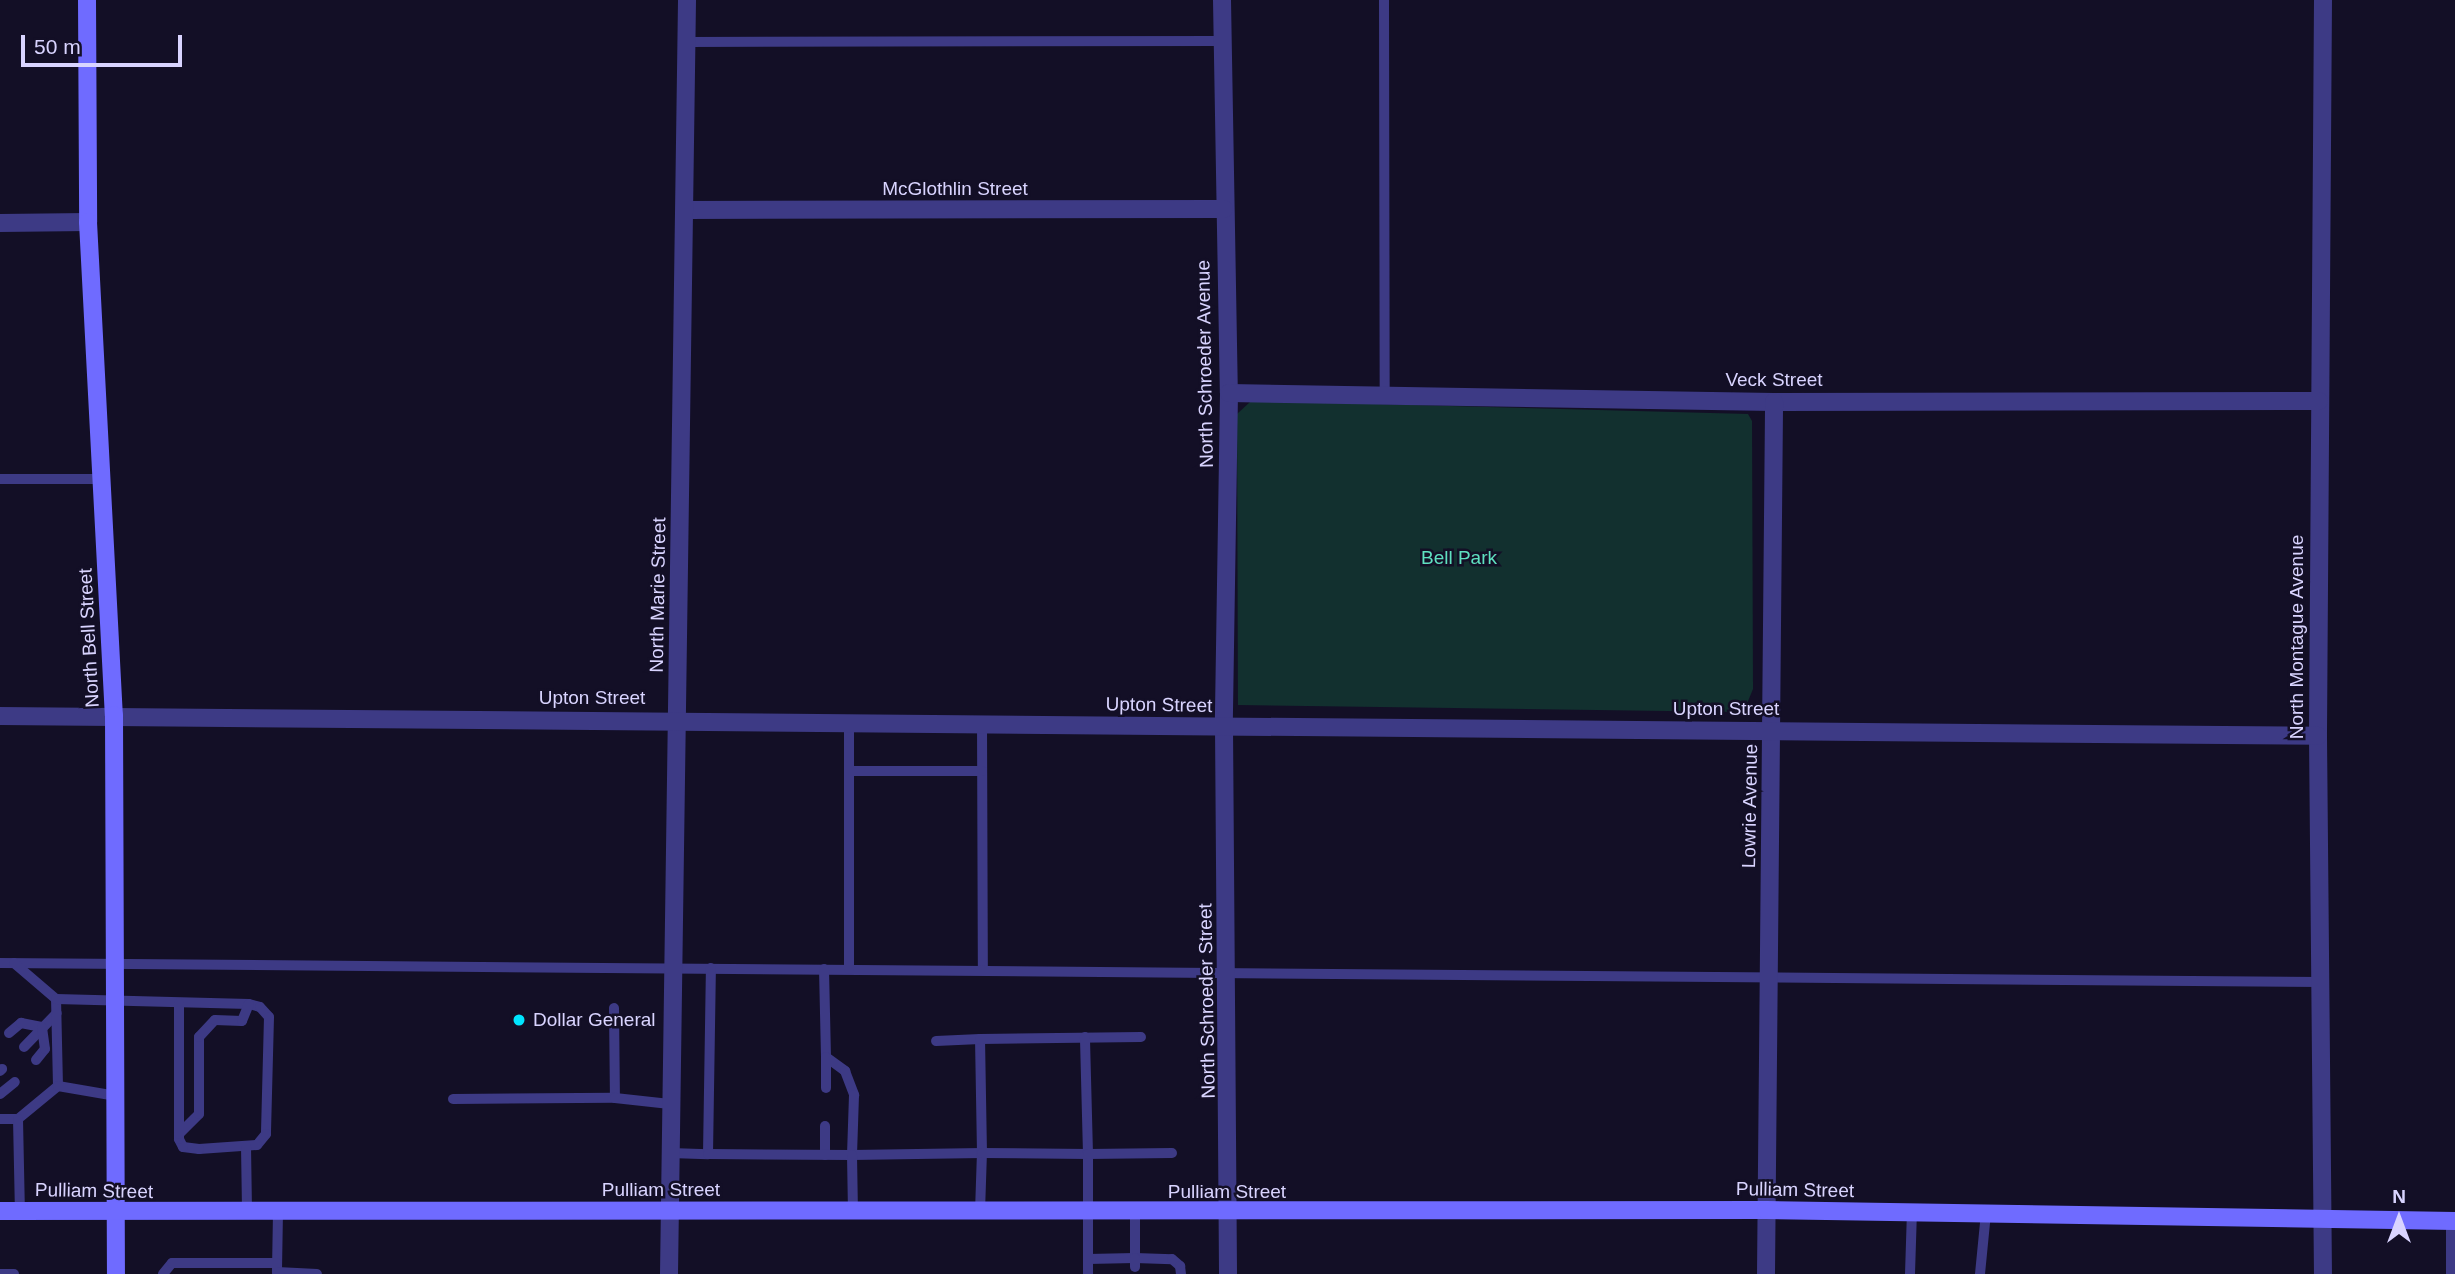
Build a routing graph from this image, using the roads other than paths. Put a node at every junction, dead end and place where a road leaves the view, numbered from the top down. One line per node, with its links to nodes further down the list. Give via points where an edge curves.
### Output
1 (87, 0): 10 (main road, North Bell Street)
2 (687, 0): 7 (street, North Marie Street)
3 (1222, 0): 6 (street, North Schroeder Avenue)
4 (1384, 0): 13 (lane)
5 (2323, 0): 14 (street, North Montague Avenue)
6 (1223, 41): 7 (lane); 8 (street, North Schroeder Avenue)
7 (687, 42): 9 (street, North Marie Street)
8 (1224, 209): 9 (street, McGlothlin Street); 12 (street, North Schroeder Avenue)
9 (686, 210): 20 (street, North Marie Street)
10 (88, 222): 11 (street); 17 (main road, North Bell Street)
11 (0, 223)
12 (1228, 393): 13 (street, Veck Street); 23 (street, North Schroeder Avenue)
13 (1385, 396): 15 (street, Veck Street)
14 (2319, 401): 15 (street, Veck Street); 25 (street, North Montague Avenue)
15 (1774, 402): 24 (street, Lowrie Avenue)
16 (0, 479): 17 (lane)
17 (101, 479): 18 (main road, North Bell Street)
18 (114, 715): 19 (street, Upton Street); 20 (street, Upton Street); 30 (main road, North Bell Street)
19 (0, 716)
20 (677, 719): 21 (street, Upton Street); 31 (street, North Marie Street)
21 (849, 722): 22 (street, Upton Street); 26 (lane)
22 (982, 723): 23 (street, Upton Street); 27 (lane)
23 (1224, 727): 24 (street, Upton Street); 36 (street, North Schroeder Street)
24 (1772, 731): 25 (street, Upton Street); 37 (street, Lowrie Avenue)
25 (2318, 736): 38 (street, North Montague Avenue)
26 (851, 771): 27 (lane); 34 (lane)
27 (982, 771): 35 (lane)
28 (0, 963): 29 (lane)
29 (14, 963): 30 (lane); 39 (lane)
30 (115, 963): 31 (lane); 40 (main road, North Bell Street)
31 (673, 968): 32 (lane); 61 (street, North Marie Street)
32 (712, 968): 33 (lane); 70 (lane)
33 (824, 969): 34 (lane); 52 (lane)
34 (849, 969): 35 (lane)
35 (983, 970): 36 (lane)
36 (1227, 972): 37 (lane); 86 (street, North Schroeder Street)
37 (1769, 977): 38 (lane); 74 (street, Lowrie Avenue)
38 (2321, 982): 88 (street, North Montague Avenue)
39 (57, 999): 40 (lane); 44 (lane)
40 (115, 999): 41 (lane); 58 (main road, North Bell Street)
41 (179, 1003): 42 (lane); 65 (lane)
42 (249, 1004): 65 (lane, via 242,1021 215,1020 199,1037 199,1114); 66 (lane, via 269,1017 266,1134 257,1145)
43 (614, 1008): 59 (lane)
44 (57, 1013): 45 (lane); 55 (lane)
45 (43, 1027): 46 (lane, via 21,1023); 51 (lane); 53 (lane, via 45,1049)
46 (9, 1033)
47 (1085, 1037): 48 (lane); 49 (lane); 71 (lane)
48 (1140, 1037)
49 (980, 1039): 50 (lane); 68 (lane)
50 (936, 1041)
51 (24, 1047)
52 (826, 1057): 56 (lane); 73 (lane, via 845,1070 854,1095)
53 (36, 1060)
54 (15, 1082): 57 (lane)
55 (58, 1086): 58 (lane); 63 (lane)
56 (826, 1088)
57 (0, 1094)
58 (116, 1096): 82 (main road, North Bell Street)
59 (615, 1098): 60 (lane); 61 (lane)
60 (453, 1099)
61 (670, 1104): 67 (street, North Marie Street)
62 (0, 1119): 63 (lane)
63 (18, 1119): 77 (lane)
64 (825, 1126): 72 (lane)
65 (179, 1135): 66 (lane, via 183,1147)
66 (247, 1146): 83 (lane)
67 (670, 1153): 70 (lane); 76 (street, North Marie Street)
68 (982, 1153): 71 (lane); 73 (lane); 80 (lane)
69 (1172, 1153): 71 (lane)
70 (708, 1154): 72 (lane)
71 (1087, 1154): 84 (lane)
72 (825, 1155): 73 (lane)
73 (852, 1156): 79 (lane)
74 (1766, 1210): 81 (main road, Pulliam Street); 86 (main road, Pulliam Street); 102 (street, Lowrie Avenue)
75 (0, 1211): 77 (main road, Pulliam Street)
76 (668, 1211): 78 (main road, Pulliam Street); 79 (main road, Pulliam Street); 98 (street, North Marie Street)
77 (20, 1212): 82 (main road, Pulliam Street)
78 (278, 1212): 83 (main road, Pulliam Street); 92 (lane)
79 (853, 1212): 80 (main road, Pulliam Street)
80 (980, 1212): 84 (main road, Pulliam Street)
81 (1912, 1212): 87 (main road, Pulliam Street); 103 (lane)
82 (116, 1213): 83 (main road, Pulliam Street); 95 (main road, North Bell Street)
83 (247, 1213)
84 (1087, 1213): 85 (main road, Pulliam Street); 90 (lane)
85 (1135, 1213): 86 (main road, Pulliam Street); 91 (lane)
86 (1230, 1213): 101 (street, North Schroeder Street)
87 (1986, 1213): 88 (main road, Pulliam Street); 104 (lane)
88 (2325, 1219): 89 (main road, Pulliam Street); 105 (street, North Montague Avenue)
89 (2453, 1221): 106 (lane)
90 (1087, 1259): 91 (lane); 99 (lane)
91 (1135, 1263): 100 (lane, via 1172,1259)
92 (277, 1270): 96 (lane, via 172,1263); 97 (lane)
93 (0, 1274): 94 (lane)
94 (14, 1274)
95 (116, 1274)
96 (163, 1274)
97 (317, 1274)
98 (669, 1274)
99 (1088, 1274)
100 (1181, 1274)
101 (1228, 1274)
102 (1766, 1274)
103 (1910, 1274)
104 (1980, 1274)
105 (2323, 1274)
106 (2451, 1274)

